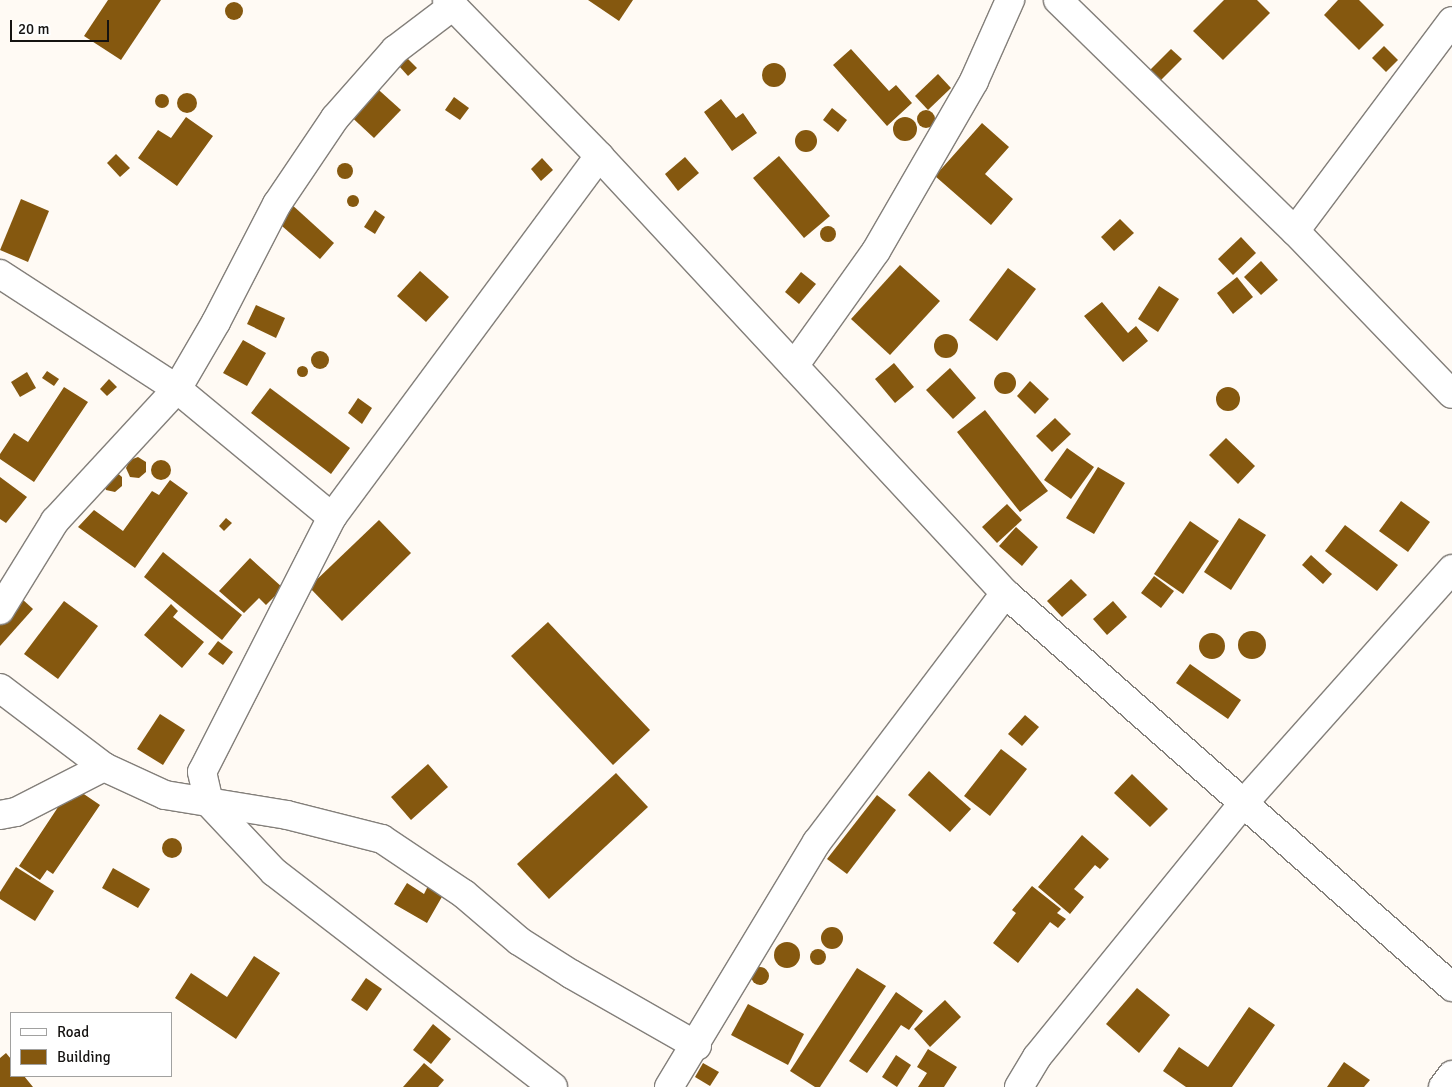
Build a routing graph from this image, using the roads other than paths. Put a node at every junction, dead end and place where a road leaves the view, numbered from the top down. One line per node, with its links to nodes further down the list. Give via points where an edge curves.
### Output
1 (1010, 0): 8 (street, via 974,81 876,251)
2 (1058, 0): 6 (street)
3 (450, 3): 5 (street); 9 (street, via 395,50 335,118 278,204)
4 (1452, 21): 6 (street)
5 (599, 156): 8 (street); 11 (street)
6 (1295, 231): 10 (street)
7 (0, 274): 9 (street)
8 (794, 366): 13 (street)
9 (177, 388): 11 (street); 14 (street, via 55,521)
10 (1452, 394)
11 (332, 518): 17 (street, via 202,772)
12 (1452, 569): 18 (street)
13 (1005, 594): 18 (street); 21 (street, via 817,842)
14 (0, 610)
15 (0, 688): 16 (street)
16 (104, 767): 17 (street, via 165,795); 19 (street, via 16,812)
17 (209, 803): 21 (street, via 286,815 382,839 464,894 519,941); 23 (street, via 274,872)
18 (1242, 805): 20 (street); 25 (street, via 1037,1057)
19 (0, 815)
20 (1452, 986)
21 (697, 1046): 24 (street)
22 (1452, 1075): 26 (street)
23 (553, 1087)
24 (669, 1087)
25 (1019, 1087)
26 (1443, 1087)

